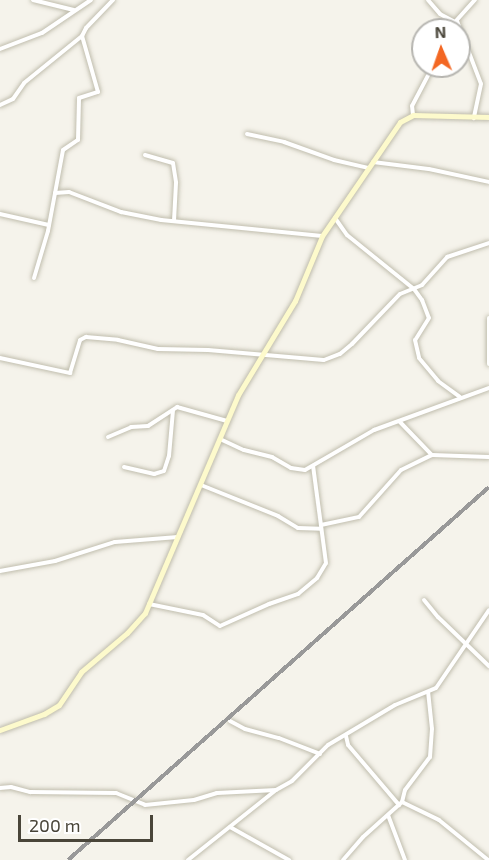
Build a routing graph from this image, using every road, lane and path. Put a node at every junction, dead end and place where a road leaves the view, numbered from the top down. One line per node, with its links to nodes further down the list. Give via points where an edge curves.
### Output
1 (33, 0): 7 (street)
2 (50, 0): 7 (street)
3 (91, 0): 8 (street)
4 (113, 0): 11 (street)
5 (428, 0): 9 (street)
6 (475, 0): 10 (street)
7 (53, 6): 8 (street)
8 (75, 10): 12 (street, via 42,33)
9 (448, 18)
10 (459, 18)
11 (82, 36): 15 (street, via 24,83 18,95); 24 (street, via 98,92 79,98 78,140 63,150)
12 (0, 49)
13 (471, 59): 18 (street, via 481,84)
14 (427, 78): 16 (street, via 412,106)
15 (0, 105)
16 (413, 115): 18 (street); 21 (street, via 400,122)
17 (489, 117): 18 (street)
18 (473, 118)
19 (247, 134): 22 (street)
20 (145, 155): 27 (street, via 173,163)
21 (373, 162): 22 (street); 23 (street)
22 (369, 168): 26 (street)
23 (489, 182)
24 (55, 193): 27 (street, via 69,192 121,212); 28 (street)
25 (0, 214): 28 (street)
26 (335, 218): 29 (street); 32 (street, via 347,236)
27 (174, 221): 29 (street)
28 (49, 225): 31 (street)
29 (322, 236): 34 (street, via 299,293)
30 (489, 243): 32 (street, via 447,257)
31 (34, 278)
32 (414, 289): 34 (street, via 400,294 362,336 332,358 312,361); 38 (street, via 429,318 415,340 419,358 438,381)
33 (489, 318): 36 (street)
34 (264, 356): 35 (street, via 158,349 86,337 80,340 70,373); 40 (street, via 238,395)
35 (0, 358)
36 (489, 364)
37 (489, 388): 38 (street)
38 (461, 398): 41 (street)
39 (173, 409): 40 (street, via 182,407); 42 (street, via 148,426 131,427); 47 (street, via 164,471 154,474)
40 (227, 421): 43 (street)
41 (400, 422): 44 (street); 46 (street, via 359,437)
42 (108, 437)
43 (220, 439): 46 (street, via 298,470); 48 (street)
44 (432, 455): 45 (street); 49 (street, via 401,470 359,517)
45 (489, 457)
46 (313, 466): 49 (street)
47 (124, 467)
48 (201, 485): 49 (street, via 298,528); 50 (street)
49 (321, 527): 53 (street, via 324,570 298,594 220,626 203,615)
50 (178, 537): 51 (street, via 115,542 55,561); 53 (street)
51 (0, 571)
52 (423, 600): 55 (street)
53 (149, 603): 59 (street, via 132,627 81,672 59,705)
54 (489, 610): 55 (street)
55 (467, 644): 56 (street); 57 (street, via 436,688)
56 (489, 666)
57 (428, 692): 60 (street, via 395,705); 66 (street, via 430,757 405,790)
58 (230, 721): 63 (street)
59 (0, 730)
60 (346, 736): 61 (street); 62 (street)
61 (336, 742): 62 (street); 63 (street)
62 (348, 745): 66 (street)
63 (320, 754): 65 (street)
64 (0, 788): 65 (street, via 116,793 145,805 194,800 217,793)
65 (276, 790): 68 (street)
66 (401, 803): 67 (street); 73 (street, via 427,812)
67 (388, 815): 71 (street); 72 (street)
68 (231, 827): 69 (street); 70 (street)
69 (188, 860)
70 (289, 860)
71 (343, 860)
72 (405, 860)
73 (488, 860)

